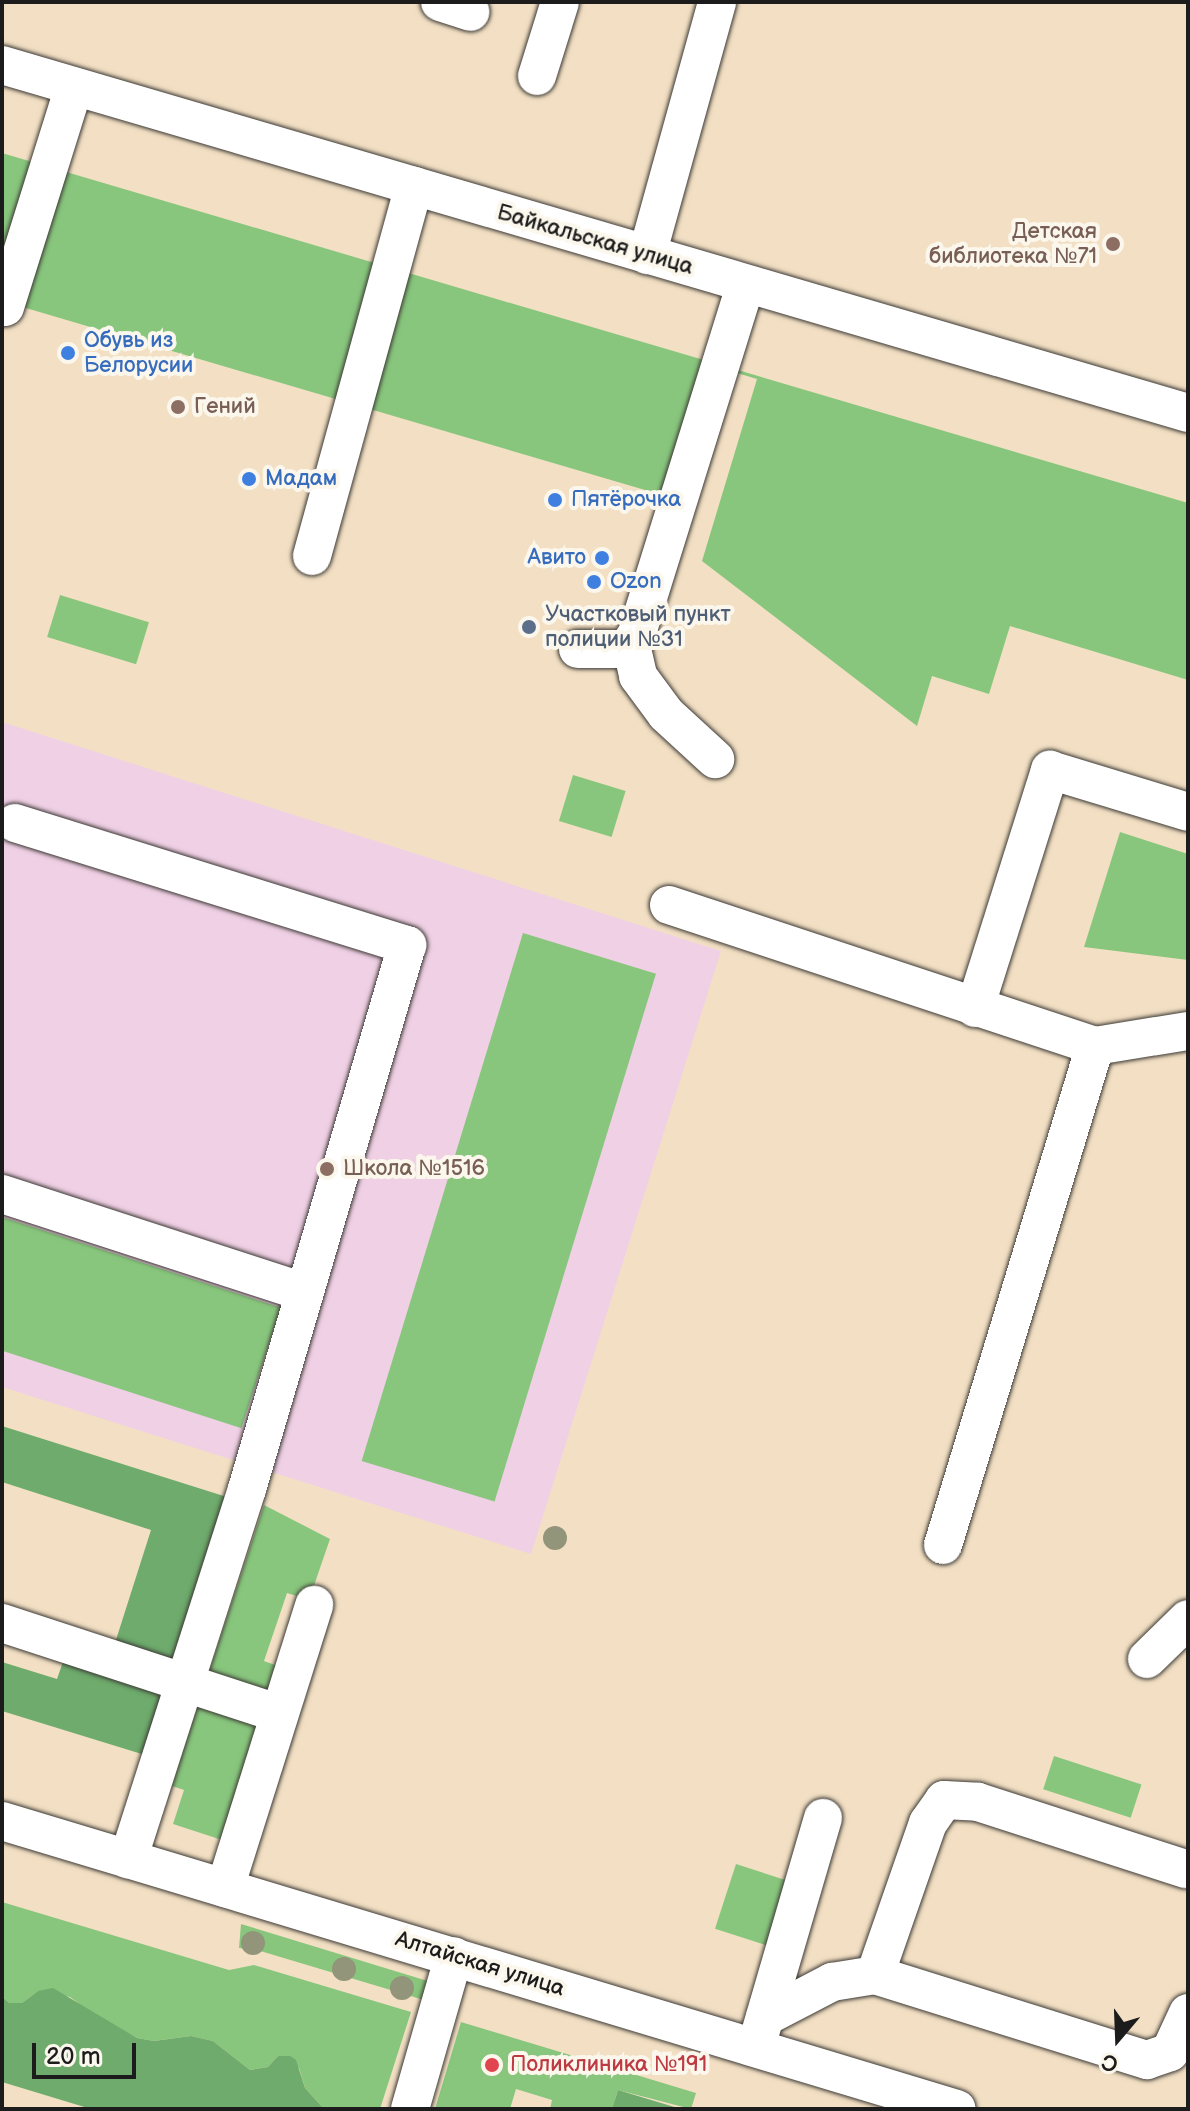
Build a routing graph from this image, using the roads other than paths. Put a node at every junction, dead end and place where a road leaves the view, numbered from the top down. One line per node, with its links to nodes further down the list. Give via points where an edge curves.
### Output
1 (560, 2): 4 (street)
2 (717, 2): 7 (street)
3 (2, 65): 5 (street, Байкальская улица)
4 (537, 76)
5 (74, 87): 6 (street, Байкальская улица); 9 (street)
6 (414, 186): 7 (street, Байкальская улица); 11 (street)
7 (647, 255): 8 (street, Байкальская улица)
8 (746, 284): 10 (street, Байкальская улица); 13 (street)
9 (5, 307)
10 (1188, 413)
11 (312, 556)
12 (578, 649): 13 (street)
13 (632, 649): 14 (street, via 638,676 666,714)
14 (715, 759)
15 (1188, 812): 18 (street, via 1050,770)
16 (15, 823): 22 (street, via 407,945)
17 (669, 905): 18 (street)
18 (975, 1008): 20 (street)
19 (1188, 1031): 20 (street)
20 (1095, 1046): 23 (street)
21 (2, 1194): 22 (street)
22 (304, 1292): 28 (street)
23 (943, 1545)
24 (314, 1605): 29 (street)
25 (1188, 1619): 27 (street)
26 (2, 1623): 28 (street)
27 (1147, 1659)
28 (185, 1682): 29 (street); 32 (street, via 142,1792)
29 (278, 1713): 34 (street)
30 (823, 1818): 38 (street)
31 (2, 1821): 32 (street, Алтайская улица)
32 (128, 1859): 34 (street, Алтайская улица)
33 (1186, 1869): 36 (street, via 978,1802 944,1800 928,1823)
34 (225, 1888): 35 (street, Алтайская улица)
35 (454, 1956): 38 (street, Алтайская улица); 39 (street)
36 (875, 1975): 37 (street, via 1147,2060 1170,2052); 38 (street, via 832,1982)
37 (1188, 2013)
38 (760, 2032): 40 (street, Алтайская улица)
39 (410, 2109)
40 (957, 2109)

